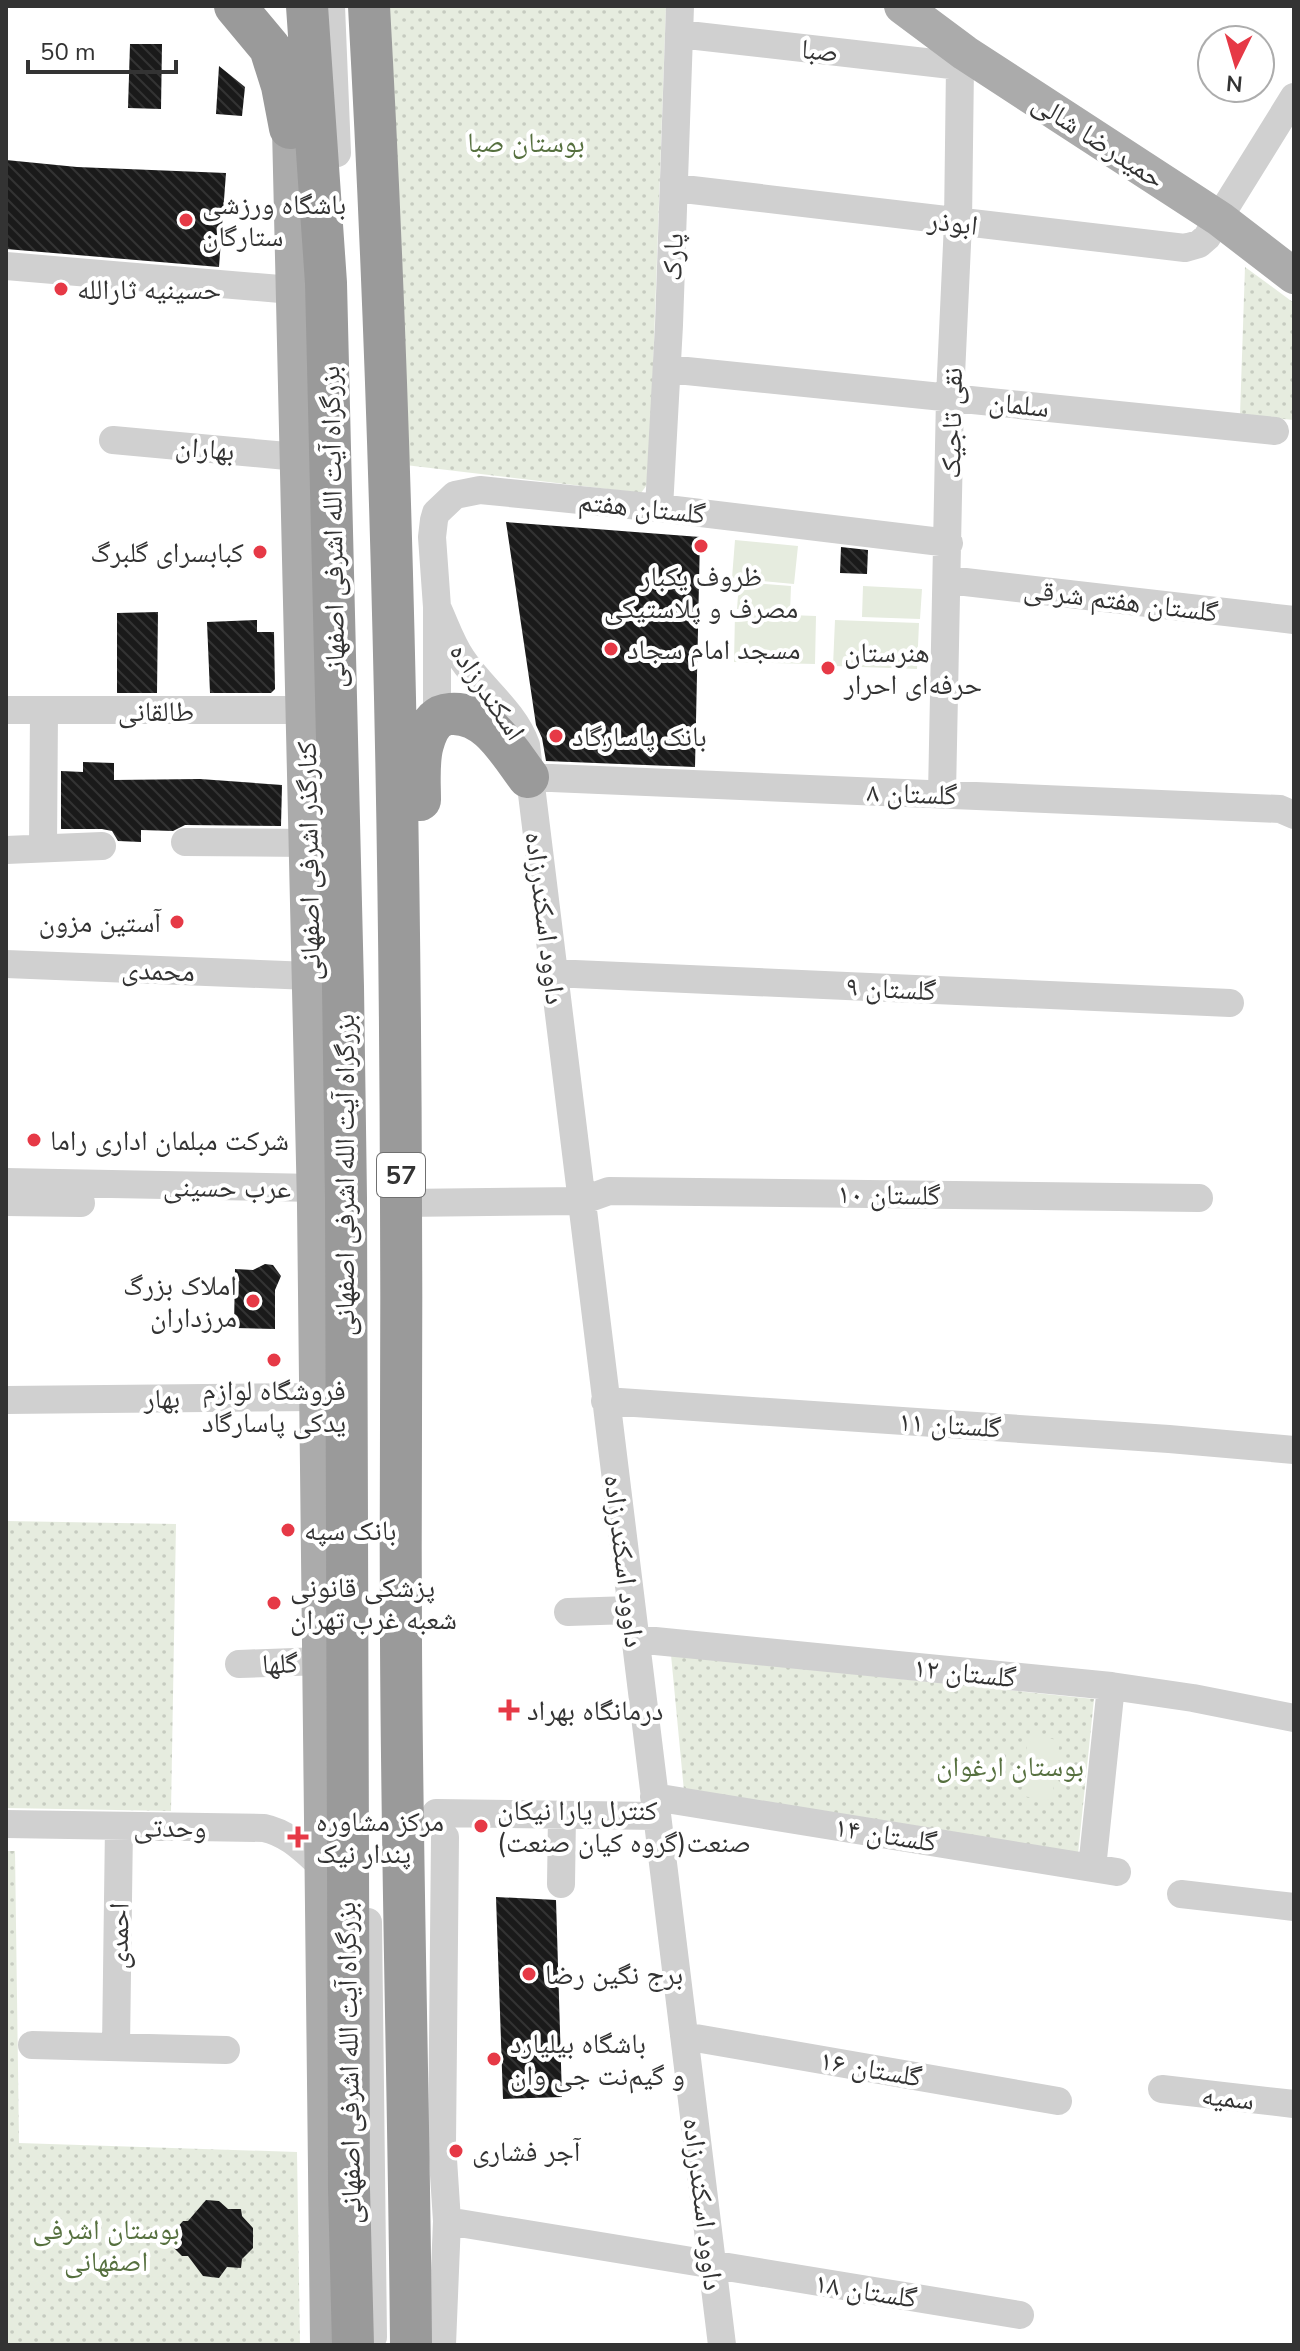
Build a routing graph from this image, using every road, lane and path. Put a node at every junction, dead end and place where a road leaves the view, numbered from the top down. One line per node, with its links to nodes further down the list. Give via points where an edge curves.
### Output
1 (235, 6): 12 (highway, via 270,48)
2 (307, 6): 9 (highway, بزرگراه آیت الله اشرفی اصفهانی / 57)
3 (331, 6): 84 (street, via 359,861)
4 (350, 6): 85 (street, via 374,547)
5 (369, 6): 41 (highway, بزرگراه آیت الله اشرفی اصفهانی / 57, via 382,285)
6 (680, 6): 8 (street, پارک)
7 (902, 6): 10 (main road, حمیدرضا شالی)
8 (679, 34): 10 (street, صبا); 13 (street, پارک)
9 (310, 59): 12 (main road, کنارگذر اشرفی اصفهانی); 47 (highway, بزرگراه آیت الله اشرفی اصفهانی / 57, via 326,283)
10 (963, 60): 14 (main road, حمیدرضا شالی); 15 (street, نقی تاجیک)
11 (1292, 103): 14 (street, ابوذر)
12 (290, 128): 18 (main road, کنارگذر اشرفی اصفهانی)
13 (675, 188): 15 (street, ابوذر); 19 (street, پارک)
14 (1220, 219): 15 (street, ابوذر, via 1199,244 1185,248); 17 (main road, حمیدرضا شالی)
15 (958, 223): 20 (street, نقی تاجیک)
16 (6, 266): 18 (street)
17 (1294, 276)
18 (292, 290): 23 (main road, کنارگذر اشرفی اصفهانی)
19 (667, 369): 20 (street, سلمان); 24 (street, پارک)
20 (950, 397): 21 (street, سلمان); 25 (street, نقی تاجیک)
21 (1275, 431)
22 (113, 440): 23 (street, بهاران)
23 (298, 457): 30 (main road, کنارگذر اشرفی اصفهانی)
24 (659, 508): 25 (street, گلستان هفتم); 27 (street, گلستان هفتم, via 480,490 455,495 434,520)
25 (949, 543): 26 (street, نقی تاجیک)
26 (948, 580): 28 (street, گلستان هفتم شرقی); 34 (street, نقی تاجیک)
27 (437, 607): 32 (street, گلستان هفتم); 33 (street, اسکندرزاده, via 461,658 520,730)
28 (1294, 620)
29 (6, 710): 31 (street, طالقانی)
30 (305, 710): 31 (street, طالقانی); 37 (main road, کنارگذر اشرفی اصفهانی)
31 (44, 711): 39 (street)
32 (437, 719): 33 (highway, via 455,714 477,720); 41 (highway, via 422,747 417,873)
33 (528, 777): 34 (street, گلستان ٨); 43 (street, داوود اسکندرزاده)
34 (942, 794): 35 (street, گلستان ٨, via 1280,809)
35 (1294, 815)
36 (185, 842): 37 (street)
37 (307, 843): 44 (main road, کنارگذر اشرفی اصفهانی)
38 (102, 846): 39 (street)
39 (43, 848): 40 (street)
40 (6, 850)
41 (399, 938): 51 (highway, بزرگراه آیت الله اشرفی اصفهانی / 57)
42 (6, 964): 44 (street, محمدی)
43 (552, 973): 45 (street, گلستان ۹); 49 (street, داوود اسکندرزاده)
44 (310, 976): 47 (main road, کنارگذر اشرفی اصفهانی)
45 (1230, 1003)
46 (6, 1182): 47 (street, عرب حسینی)
47 (325, 1197): 50 (street, عرب حسینی); 52 (main road, کنارگذر اشرفی اصفهانی); 67 (highway, بزرگراه آیت الله اشرفی اصفهانی / 57)
48 (1199, 1198): 49 (street, گلستان ۱۰, via 609,1191)
49 (581, 1201): 51 (street, گلستان ۱۰); 54 (street, داوود اسکندرزاده)
50 (6, 1202)
51 (401, 1203): 86 (highway, بزرگراه آیت الله اشرفی اصفهانی / 57, via 401,1670)
52 (317, 1397): 53 (street, بهار); 59 (main road, کنارگذر اشرفی اصفهانی)
53 (6, 1400)
54 (605, 1401): 55 (street, گلستان ۱۱); 56 (street, داوود اسکندرزاده)
55 (1294, 1450)
56 (631, 1610): 57 (street); 58 (street, داوود اسکندرزاده)
57 (568, 1612)
58 (635, 1639): 61 (street, گلستان ۱۲); 63 (street, داوود اسکندرزاده)
59 (321, 1661): 60 (street, گلها); 67 (main road, کنارگذر اشرفی اصفهانی)
60 (239, 1664)
61 (1111, 1686): 62 (street, گلستان ۱۲); 63 (street, گلستان ۱۴, via 1105,1870)
62 (1294, 1718)
63 (655, 1806): 64 (street, گلستان ۱۴); 71 (street, داوود اسکندرزاده)
64 (562, 1815): 68 (street); 79 (street, گلستان ۱۴, via 440,1825)
65 (6, 1824): 66 (street, وحدتی)
66 (119, 1826): 67 (street, وحدتی, via 264,1828 295,1841); 73 (street, احمدی)
67 (330, 1845): 78 (highway, بزرگراه آیت الله اشرفی اصفهانی / 57)
68 (561, 1884)
69 (1181, 1894): 70 (street)
70 (1294, 1907)
71 (684, 2036): 76 (street, گلستان ۱۶); 80 (street, داوود اسکندرزاده)
72 (32, 2045): 73 (street)
73 (116, 2047): 74 (street)
74 (226, 2050)
75 (1162, 2089): 77 (street, سمیه)
76 (1058, 2101)
77 (1294, 2104)
78 (334, 2192): 82 (main road); 83 (highway, بزرگراه آیت الله اشرفی اصفهانی / 57)
79 (447, 2221): 80 (street, گلستان ۱۸); 87 (street)
80 (712, 2265): 81 (street, گلستان ۱۸); 88 (street, داوود اسکندرزاده)
81 (1020, 2315)
82 (328, 2345)
83 (353, 2345)
84 (374, 2345)
85 (394, 2345)
86 (411, 2345)
87 (442, 2345)
88 (722, 2345)

